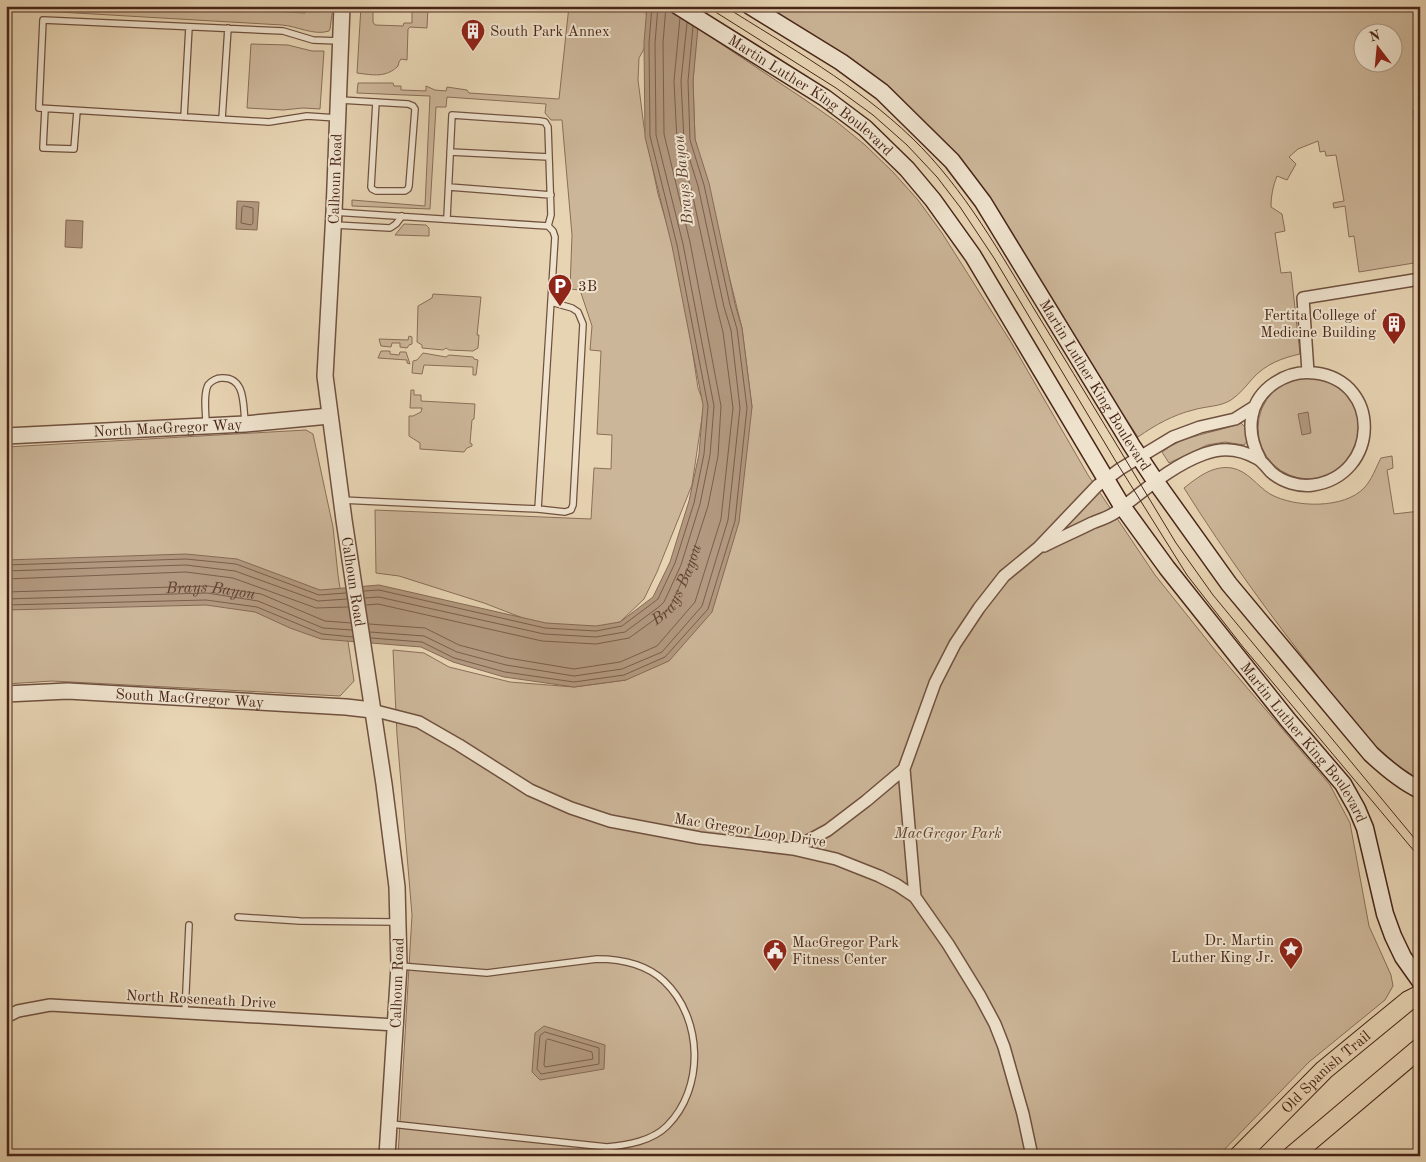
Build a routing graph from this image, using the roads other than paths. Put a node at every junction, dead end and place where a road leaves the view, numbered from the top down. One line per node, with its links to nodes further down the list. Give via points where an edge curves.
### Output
1 (342, 6): 6 (street, Calhoun Road)
2 (678, 6): 32 (main road, Martin Luther King Boulevard, via 825,98 865,128 907,169 973,256)
3 (755, 9): 30 (main road, Martin Luther King Boulevard, via 841,62 882,92 952,161 983,202)
4 (189, 27): 5 (lane); 9 (lane, via 43,20 39,108); 11 (lane)
5 (228, 28): 6 (lane, via 283,31 313,40); 13 (lane)
6 (341, 41): 7 (street, Calhoun Road)
7 (338, 100): 8 (lane); 12 (street, Calhoun Road)
8 (376, 102): 8 (lane, via 372,190 405,191 409,186 415,109 408,104)
9 (45, 109): 10 (lane); 10 (lane, via 43,148 74,149)
10 (77, 111): 11 (lane)
11 (184, 117): 13 (lane)
12 (338, 118): 13 (lane, via 307,116 270,122); 19 (street, Calhoun Road)
13 (222, 119)
14 (450, 152): 15 (lane); 15 (lane, via 452,115 546,122); 16 (lane)
15 (549, 157): 17 (lane)
16 (448, 187): 17 (lane); 20 (lane)
17 (551, 195): 21 (lane)
18 (402, 216): 19 (lane); 19 (lane, via 390,228); 20 (lane)
19 (334, 218): 26 (street, Calhoun Road, via 325,376)
20 (447, 218): 21 (lane)
21 (548, 226): 23 (lane, via 555,237)
22 (1420, 279): 24 (street, via 1304,298)
23 (551, 302): 36 (lane); 36 (lane, via 578,312 583,324 573,505 565,512)
24 (1308, 372): 25 (street, via 1285,377 1275,383); 31 (street, via 1328,376 1346,386 1355,396 1361,408 1365,434 1356,460 1336,478 1311,486 1284,481)
25 (1254, 407): 30 (street, via 1235,419 1173,437); 31 (street, via 1252,439)
26 (330, 416): 27 (street, North MacGregor Way); 34 (street, Calhoun Road)
27 (245, 424): 28 (street, North MacGregor Way); 28 (lane, via 238,383 224,377 208,386)
28 (206, 426): 29 (street, North MacGregor Way)
29 (6, 436)
30 (1139, 457): 32 (street); 33 (main road, Martin Luther King Boulevard)
31 (1260, 459): 33 (street, via 1232,450 1213,451 1183,464)
32 (1106, 479): 35 (main road, Martin Luther King Boulevard); 37 (street)
33 (1156, 482): 35 (street); 41 (main road, Martin Luther King Boulevard, via 1229,584 1372,754 1389,771)
34 (341, 500): 36 (lane); 39 (street, Calhoun Road)
35 (1122, 506): 37 (street); 48 (main road, Martin Luther King Boulevard, via 1167,568 1343,784 1365,828 1393,936)
36 (538, 510)
37 (1038, 548): 40 (street, via 1004,576 955,644 935,683)
38 (6, 694): 39 (street, South MacGregor Way, via 68,691)
39 (372, 710): 42 (street, Mac Gregor Loop Drive, via 419,722 530,790 610,821 700,838); 45 (street, Calhoun Road, via 397,887)
40 (904, 769): 42 (street, via 828,830); 43 (street)
41 (1420, 790)
42 (793, 849): 43 (street, Mac Gregor Loop Drive, via 859,867)
43 (915, 897): 56 (street, Mac Gregor Loop Drive, via 948,944 995,1024 1023,1114)
44 (238, 917): 45 (lane)
45 (398, 922): 47 (street, Calhoun Road)
46 (189, 925): 50 (lane)
47 (399, 966): 52 (street, Calhoun Road); 54 (lane, via 487,973 597,960 626,962 646,969 677,997 688,1019 695,1066 691,1088 682,1108 666,1127 629,1145 607,1147)
48 (1420, 980)
49 (1420, 995): 57 (main road, Old Spanish Trail, via 1408,1001 1324,1070)
50 (185, 1013): 51 (street, North Roseneath Drive, via 50,1005 18,1011); 52 (street, North Roseneath Drive)
51 (6, 1017)
52 (396, 1025): 54 (street, Calhoun Road)
53 (1417, 1057): 58 (main road)
54 (389, 1124): 55 (street, Calhoun Road)
55 (386, 1156)
56 (1032, 1156)
57 (1239, 1156)
58 (1292, 1156)

